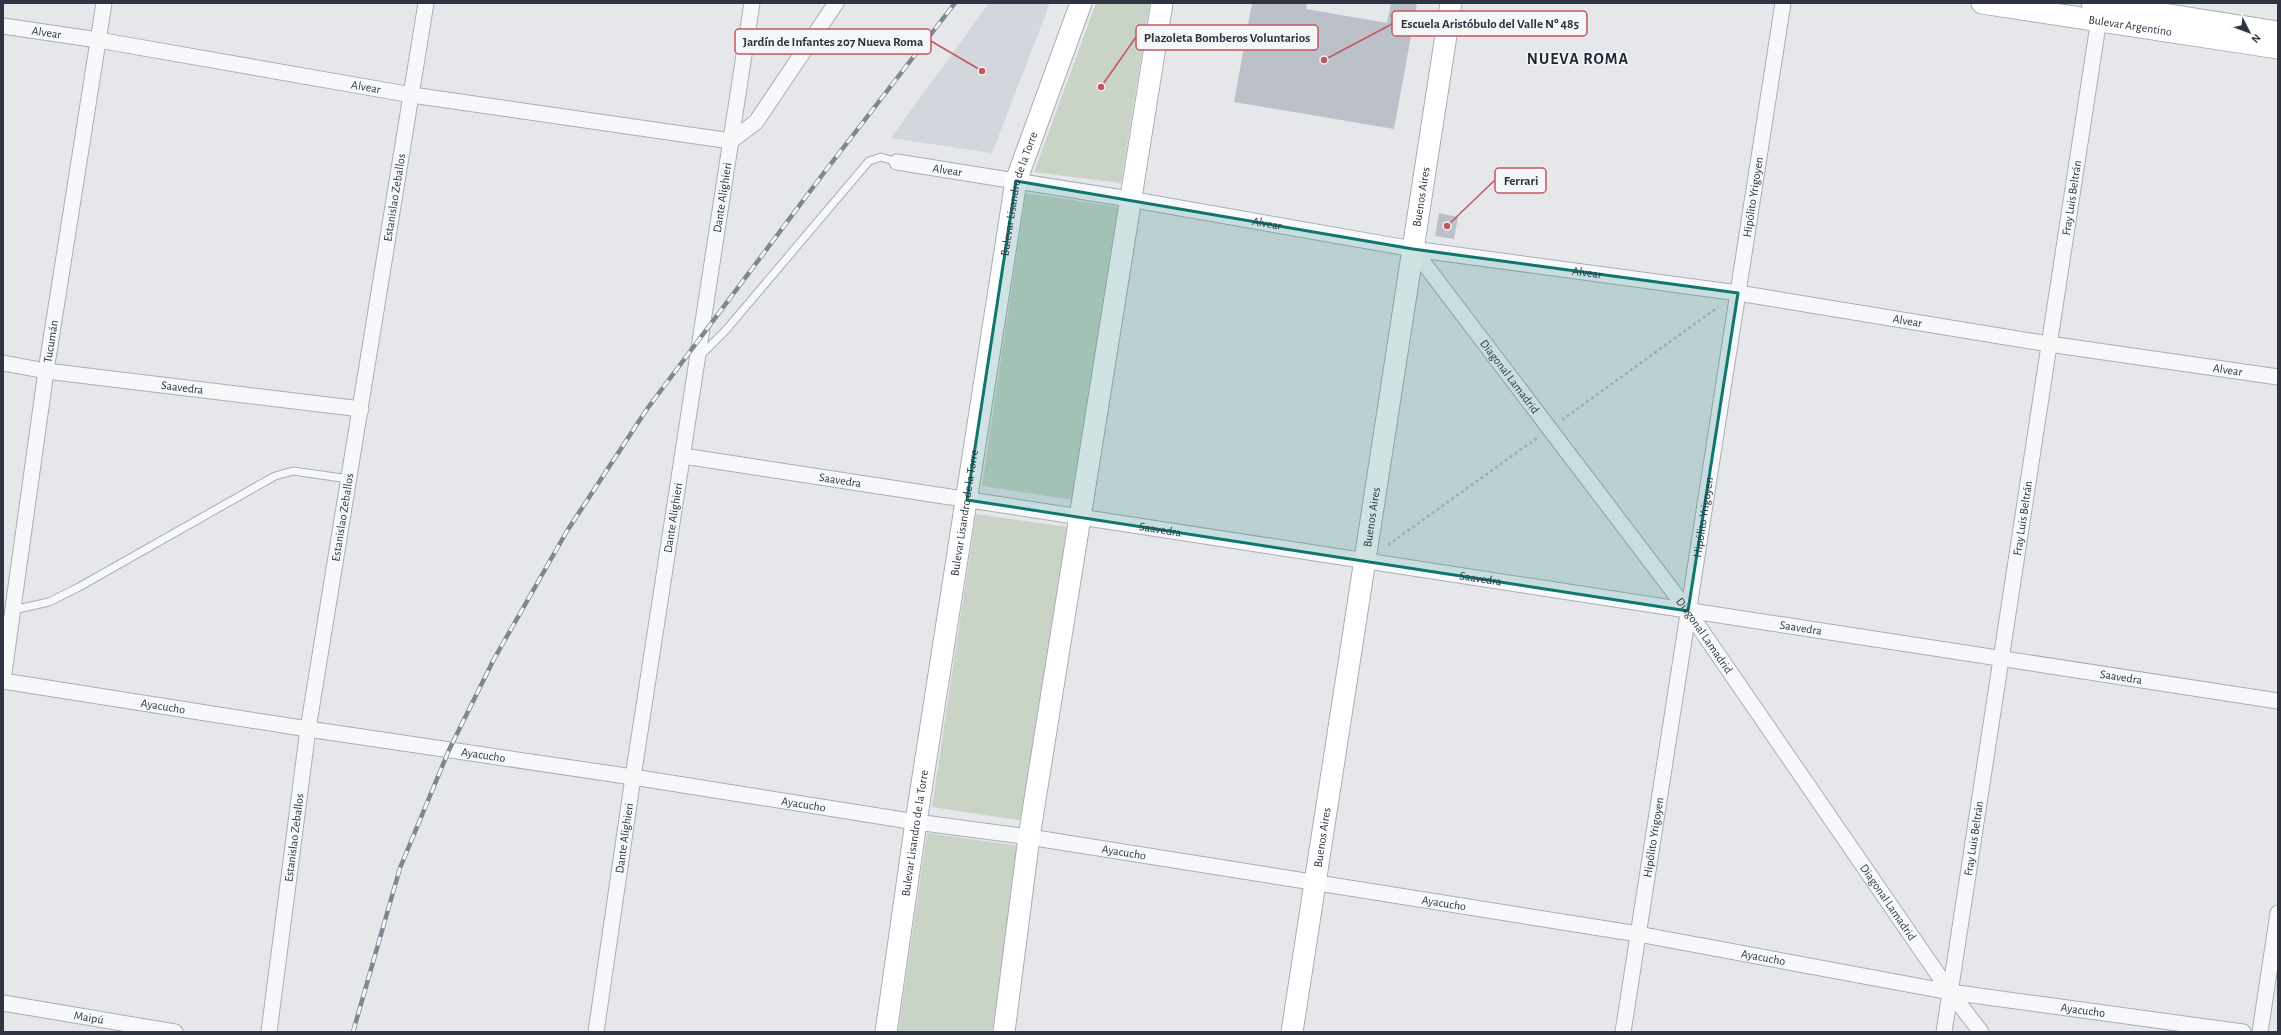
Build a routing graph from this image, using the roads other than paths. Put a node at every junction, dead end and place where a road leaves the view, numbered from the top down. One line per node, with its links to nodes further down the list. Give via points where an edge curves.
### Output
1 (104, 3): 13 (street, Tucumán)
2 (426, 3): 15 (street, Estanislao Zeballos)
3 (752, 3): 16 (street, Dante Alighieri)
4 (836, 3): 16 (street, via 756,122)
5 (1081, 3): 18 (main road, Bulevar Lisandro de la Torre)
6 (1162, 3): 19 (main road)
7 (1451, 3): 20 (main road, Buenos Aires)
8 (1783, 3): 21 (street, Hipólito Yrigoyen)
9 (1982, 3): 10 (main road, Bulevar Argentino)
10 (2098, 8): 12 (main road, Bulevar Argentino); 14 (main road, Bulevar Argentino); 22 (street, Fray Luis Beltrán)
11 (3, 26): 13 (street, Alvear)
12 (2278, 32)
13 (98, 40): 15 (street, Alvear); 25 (street, Tucumán)
14 (2278, 48)
15 (412, 95): 16 (street, Alvear); 27 (street, Estanislao Zeballos)
16 (730, 141): 23 (street, Dante Alighieri)
17 (897, 162): 18 (street, Alvear); 23 (lane, via 881,157 869,161 726,330)
18 (1016, 181): 19 (street, Alvear); 30 (main road, Bulevar Lisandro de la Torre)
19 (1129, 199): 20 (street, Alvear); 31 (main road)
20 (1413, 248): 21 (street, Alvear); 32 (main road, Buenos Aires); 34 (street, Diagonal Lamadrid)
21 (1738, 293): 22 (street, Alvear); 34 (street, Hipólito Yrigoyen)
22 (2049, 344): 26 (street, Alvear); 35 (street, Fray Luis Beltrán)
23 (697, 360): 28 (street, Dante Alighieri)
24 (3, 363): 25 (street, Saavedra)
25 (46, 371): 27 (street, Saavedra); 33 (street, Tucumán)
26 (2278, 377)
27 (361, 410): 29 (street, Estanislao Zeballos)
28 (683, 456): 30 (street, Saavedra); 39 (street, Dante Alighieri)
29 (350, 479): 33 (lane, via 293,471 275,476 79,587 49,602); 38 (street, Estanislao Zeballos)
30 (967, 500): 31 (street, Saavedra); 40 (main road, Bulevar Lisandro de la Torre)
31 (1080, 517): 32 (street, Saavedra); 41 (main road)
32 (1365, 561): 34 (street, Saavedra); 42 (main road, Buenos Aires)
33 (13, 610): 36 (street, Tucumán)
34 (1688, 611): 35 (street, Saavedra); 44 (street, Hipólito Yrigoyen); 45 (street, Diagonal Lamadrid)
35 (2001, 658): 37 (street, Saavedra); 45 (street, Fray Luis Beltrán)
36 (3, 680): 38 (street, Ayacucho)
37 (2278, 701)
38 (308, 729): 39 (street, Ayacucho); 48 (street, Estanislao Zeballos)
39 (633, 777): 40 (street, Ayacucho); 49 (street, Dante Alighieri)
40 (916, 822): 41 (street, Ayacucho); 50 (main road, Bulevar Lisandro de la Torre)
41 (1029, 837): 42 (street, Ayacucho); 51 (main road)
42 (1315, 884): 44 (street, Ayacucho); 52 (main road, Buenos Aires)
43 (2278, 913): 57 (street)
44 (1638, 934): 45 (street, Ayacucho); 53 (street, Hipólito Yrigoyen)
45 (1950, 992): 54 (street, Fray Luis Beltrán); 55 (street, Diagonal Lamadrid); 56 (street, Ayacucho)
46 (3, 1003): 47 (street, Maipú)
47 (175, 1032)
48 (269, 1032)
49 (596, 1032)
50 (886, 1032)
51 (1004, 1032)
52 (1292, 1032)
53 (1623, 1032)
54 (1944, 1032)
55 (1981, 1032)
56 (2243, 1032)
57 (2260, 1032)

